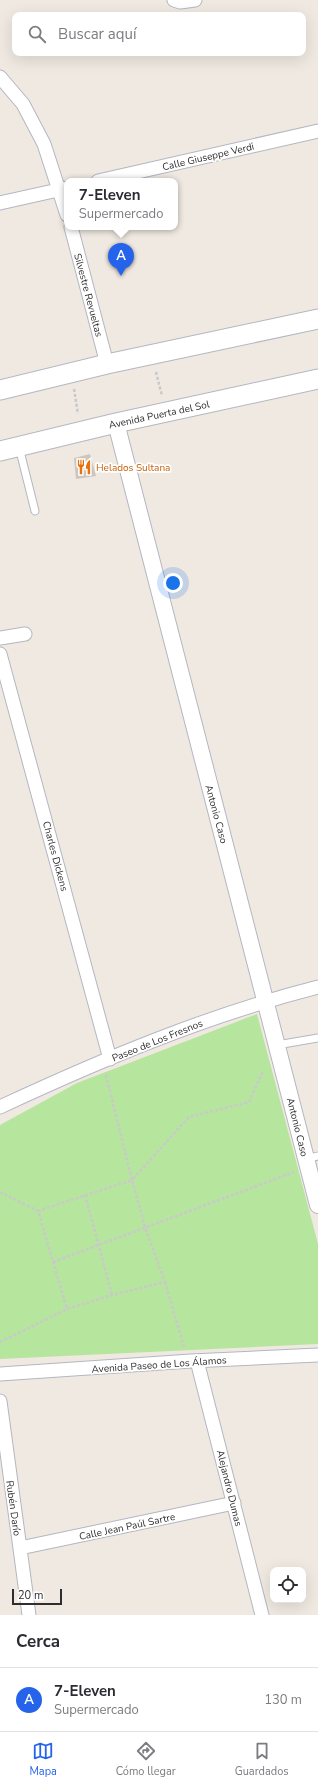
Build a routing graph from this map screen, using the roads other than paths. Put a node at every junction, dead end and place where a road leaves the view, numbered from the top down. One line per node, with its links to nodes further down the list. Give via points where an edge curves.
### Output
1 (174, 0): 2 (street)
2 (195, 0)
3 (0, 77): 6 (street, via 23,104)
4 (318, 131): 5 (street, Calle Giuseppe Verdi)
5 (111, 178)
6 (63, 189): 7 (street)
7 (0, 203)
8 (72, 230): 10 (street, Silvestre Revueltas)
9 (318, 319): 10 (main road)
10 (107, 364): 12 (main road)
11 (318, 379): 13 (main road, Avenida Puerta del Sol)
12 (0, 390)
13 (116, 423): 14 (main road, Avenida Puerta del Sol); 21 (street, Antonio Caso)
14 (19, 446): 15 (main road, Avenida Puerta del Sol); 16 (lane)
15 (0, 451)
16 (35, 511)
17 (25, 634): 18 (street)
18 (0, 638)
19 (0, 654): 24 (street, Charles Dickens)
20 (318, 986): 21 (street, Paseo de Los Fresnos)
21 (265, 1000): 23 (street, Antonio Caso); 24 (street, Paseo de Los Fresnos, via 201,1022)
22 (318, 1038): 23 (lane)
23 (277, 1045): 26 (street, Antonio Caso)
24 (110, 1059): 25 (street, Paseo de Los Fresnos)
25 (0, 1107)
26 (311, 1161): 27 (street, Antonio Caso)
27 (318, 1205)
28 (318, 1355): 29 (street, Avenida Paseo de Los Álamos)
29 (194, 1361): 30 (street, Avenida Paseo de Los Álamos); 32 (street, Alejandro Dumas)
30 (0, 1374)
31 (0, 1401): 33 (street, Rubén Darío)
32 (234, 1503): 33 (street, Calle Jean Paúl Sartre); 35 (street, Alejandro Dumas)
33 (20, 1548): 34 (street, Rubén Darío)
34 (29, 1615)
35 (262, 1615)

